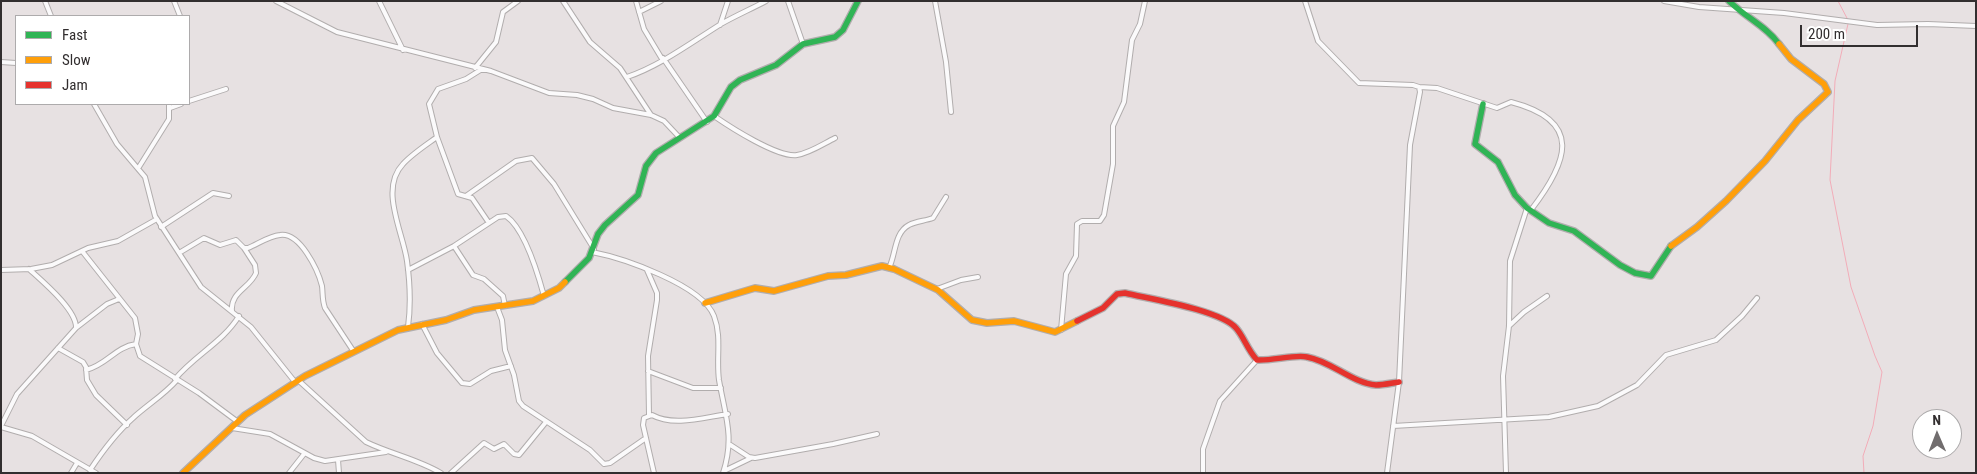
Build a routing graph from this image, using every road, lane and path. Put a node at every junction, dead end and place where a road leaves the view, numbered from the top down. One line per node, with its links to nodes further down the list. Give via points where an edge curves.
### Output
1 (45, 1): 20 (street)
2 (174, 1): 21 (street)
3 (276, 1): 25 (street, via 337,32)
4 (379, 1): 25 (street)
5 (518, 1): 29 (street, via 505,10 496,42)
6 (563, 1): 31 (street, via 590,42)
7 (636, 1): 19 (street)
8 (661, 1): 19 (street)
9 (728, 1): 22 (street)
10 (766, 1): 22 (street)
11 (788, 1): 24 (street)
12 (858, 1): 24 (street, via 843,30 835,37)
13 (935, 1): 38 (street)
14 (1145, 1): 78 (street, via 1140,24 1132,40 1124,102 1113,126 1113,164 1104,215 1100,221 1077,224 1076,256 1066,274)
15 (1305, 1): 32 (street, via 1318,41 1359,83)
16 (1664, 1): 18 (street)
17 (1729, 1): 18 (street)
18 (1739, 11): 23 (street, via 1876,25); 49 (street, via 1771,33 1784,51 1824,84 1828,92 1798,120 1726,201 1668,248 1651,276 1635,273 1620,265 1574,231 1549,223)
19 (638, 12): 26 (street)
20 (51, 15)
21 (180, 15)
22 (719, 26): 26 (street)
23 (1976, 26)
24 (803, 44): 40 (street, via 776,65 731,86)
25 (403, 50): 29 (street)
26 (662, 59): 31 (street, via 639,73); 41 (street)
27 (1, 62): 28 (street)
28 (15, 63)
29 (475, 68): 30 (street)
30 (482, 69): 39 (street, via 550,93 576,95 613,108); 42 (street, via 433,94 429,104)
31 (627, 76): 39 (street)
32 (1419, 87): 35 (street, via 1437,88); 88 (street, via 1421,95 1410,151)
33 (226, 88): 34 (street)
34 (190, 101)
35 (1483, 104): 49 (street, via 1475,144 1498,162 1515,195); 49 (street, via 1497,108 1511,102 1519,104 1554,121 1558,127 1564,151 1552,180)
36 (95, 105): 45 (street, via 117,144)
37 (169, 106): 45 (street, via 168,118)
38 (951, 112)
39 (651, 115): 43 (street, via 664,122)
40 (714, 116): 41 (street); 44 (street, via 759,143 790,155 804,153)
41 (707, 122): 43 (street)
42 (437, 138): 47 (street, via 458,194); 61 (street, via 403,164 393,186)
43 (680, 138): 56 (street, via 656,153 646,166 638,195 605,224)
44 (836, 138)
45 (139, 167): 50 (street)
46 (229, 196): 52 (street, via 212,193)
47 (466, 196): 51 (street, via 477,204); 56 (street, via 516,161 532,158 554,184)
48 (946, 197): 58 (street, via 933,218 904,229 898,238)
49 (1529, 209): 75 (street, via 1510,261)
50 (157, 219): 52 (street); 55 (street, via 118,241)
51 (489, 223): 53 (street); 65 (street, via 502,216 511,220 534,264)
52 (161, 227): 57 (street)
53 (454, 246): 61 (street); 70 (street, via 473,275 484,279 503,296)
54 (244, 248): 57 (street, via 236,240 220,245 204,238); 72 (street, via 256,274 237,294); 81 (street, via 281,234 292,237 307,252 320,280 325,308)
55 (82, 251): 59 (street, via 52,265); 67 (street)
56 (593, 251): 62 (street); 65 (street, via 569,281)
57 (179, 253): 72 (street, via 208,294)
58 (890, 268): 64 (street); 69 (street, via 875,267 828,276 774,291 755,288)
59 (30, 269): 60 (street); 77 (street, via 66,306)
60 (1, 270)
61 (408, 270): 76 (street)
62 (646, 270): 69 (street, via 680,284); 85 (street, via 657,300)
63 (978, 277): 64 (street)
64 (937, 289): 78 (street, via 964,316 977,321 1014,322 1048,331)
65 (544, 296): 70 (street)
66 (1547, 296): 75 (street)
67 (120, 298): 77 (street); 79 (street, via 135,318)
68 (1756, 298): 92 (street, via 1716,340 1666,355 1637,385 1608,402 1566,415)
69 (705, 303): 89 (street, via 718,330)
70 (505, 306): 71 (street)
71 (496, 307): 74 (street); 83 (street, via 502,320 505,350)
72 (232, 310): 73 (street)
73 (239, 316): 86 (street, via 229,331 193,360); 87 (street)
74 (422, 324): 76 (street); 83 (street, via 437,353 462,383 470,384 491,371)
75 (1509, 326): 92 (street, via 1503,376)
76 (408, 327): 81 (street)
77 (76, 328): 80 (street)
78 (1061, 330): 82 (street, via 1103,308 1116,294 1125,294 1222,317 1236,328 1247,350)
79 (136, 344): 84 (street, via 123,347 100,366); 86 (street, via 140,356)
80 (58, 348): 84 (street, via 83,362); 96 (street, via 17,394)
81 (354, 354): 87 (street)
82 (1257, 360): 88 (street, via 1306,356 1334,366 1365,383); 118 (street, via 1220,401 1202,450)
83 (511, 366): 94 (street, via 519,402)
84 (86, 370): 95 (street, via 87,380 96,395)
85 (648, 371): 89 (street, via 693,388); 91 (street)
86 (176, 379): 93 (street); 95 (street, via 158,400)
87 (297, 381): 93 (street); 102 (street, via 355,434)
88 (1399, 382): 97 (street)
89 (721, 388): 90 (street)
90 (728, 414): 91 (street, via 675,421); 101 (street)
91 (649, 415): 100 (street, via 642,422)
92 (1503, 418): 97 (street); 120 (street)
93 (238, 422): 98 (street)
94 (546, 422): 100 (street, via 590,450 604,464); 116 (street, via 519,455 504,444 494,449 484,443)
95 (126, 424): 107 (street)
96 (1, 426): 106 (street, via 32,436)
97 (1393, 426): 119 (street)
98 (232, 428): 103 (street, via 270,434); 108 (street)
99 (877, 434): 104 (street)
100 (646, 438): 117 (street)
101 (729, 444): 104 (street); 109 (street)
102 (388, 451): 105 (street); 115 (street)
103 (304, 454): 105 (street, via 325,461); 113 (street)
104 (751, 458): 109 (street)
105 (338, 460): 114 (street)
106 (77, 463): 107 (street); 110 (street)
107 (90, 470): 111 (street)
108 (191, 470): 112 (street)
109 (724, 472)
110 (72, 473)
111 (96, 473)
112 (183, 473)
113 (289, 473)
114 (339, 473)
115 (441, 473)
116 (451, 473)
117 (654, 473)
118 (1203, 473)
119 (1387, 473)
120 (1506, 473)

